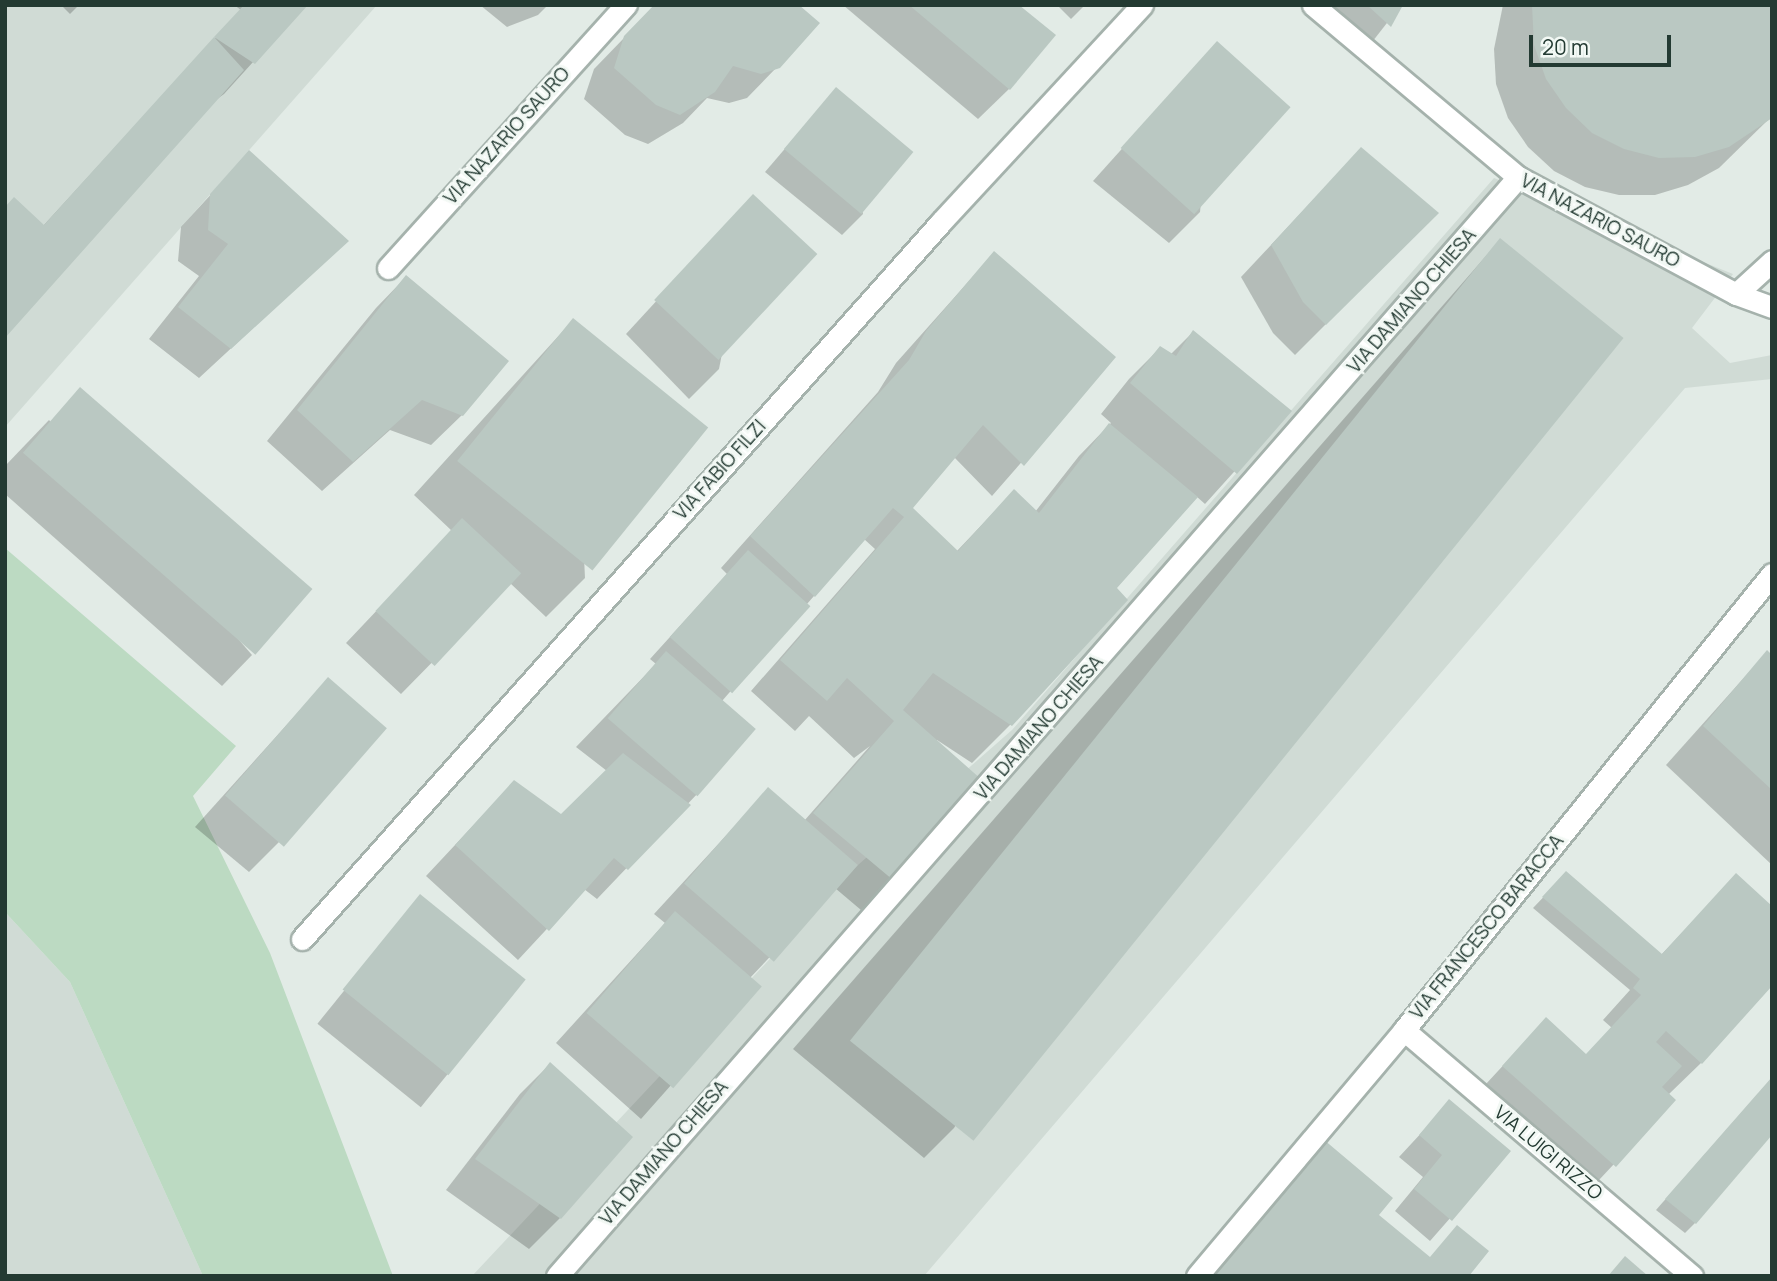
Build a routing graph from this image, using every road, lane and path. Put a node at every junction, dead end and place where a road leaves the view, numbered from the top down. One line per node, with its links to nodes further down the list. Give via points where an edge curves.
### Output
1 (626, 5): 6 (street, VIA NAZARIO SAURO)
2 (1142, 5): 10 (street, VIA FABIO FILZI, via 942,222)
3 (1313, 5): 4 (street, VIA NAZARIO SAURO)
4 (1518, 177): 7 (street, VIA NAZARIO SAURO); 12 (street, VIA DAMIANO CHIESA)
5 (1772, 261): 7 (street)
6 (388, 268)
7 (1735, 294): 8 (street, VIA NAZARIO SAURO)
8 (1772, 307)
9 (1772, 574): 11 (street, VIA FRANCESCO BARACCA)
10 (302, 939)
11 (1404, 1030): 13 (street, VIA FRANCESCO BARACCA); 14 (street, VIA LUIGI RIZZO)
12 (557, 1276)
13 (1197, 1276)
14 (1692, 1276)

